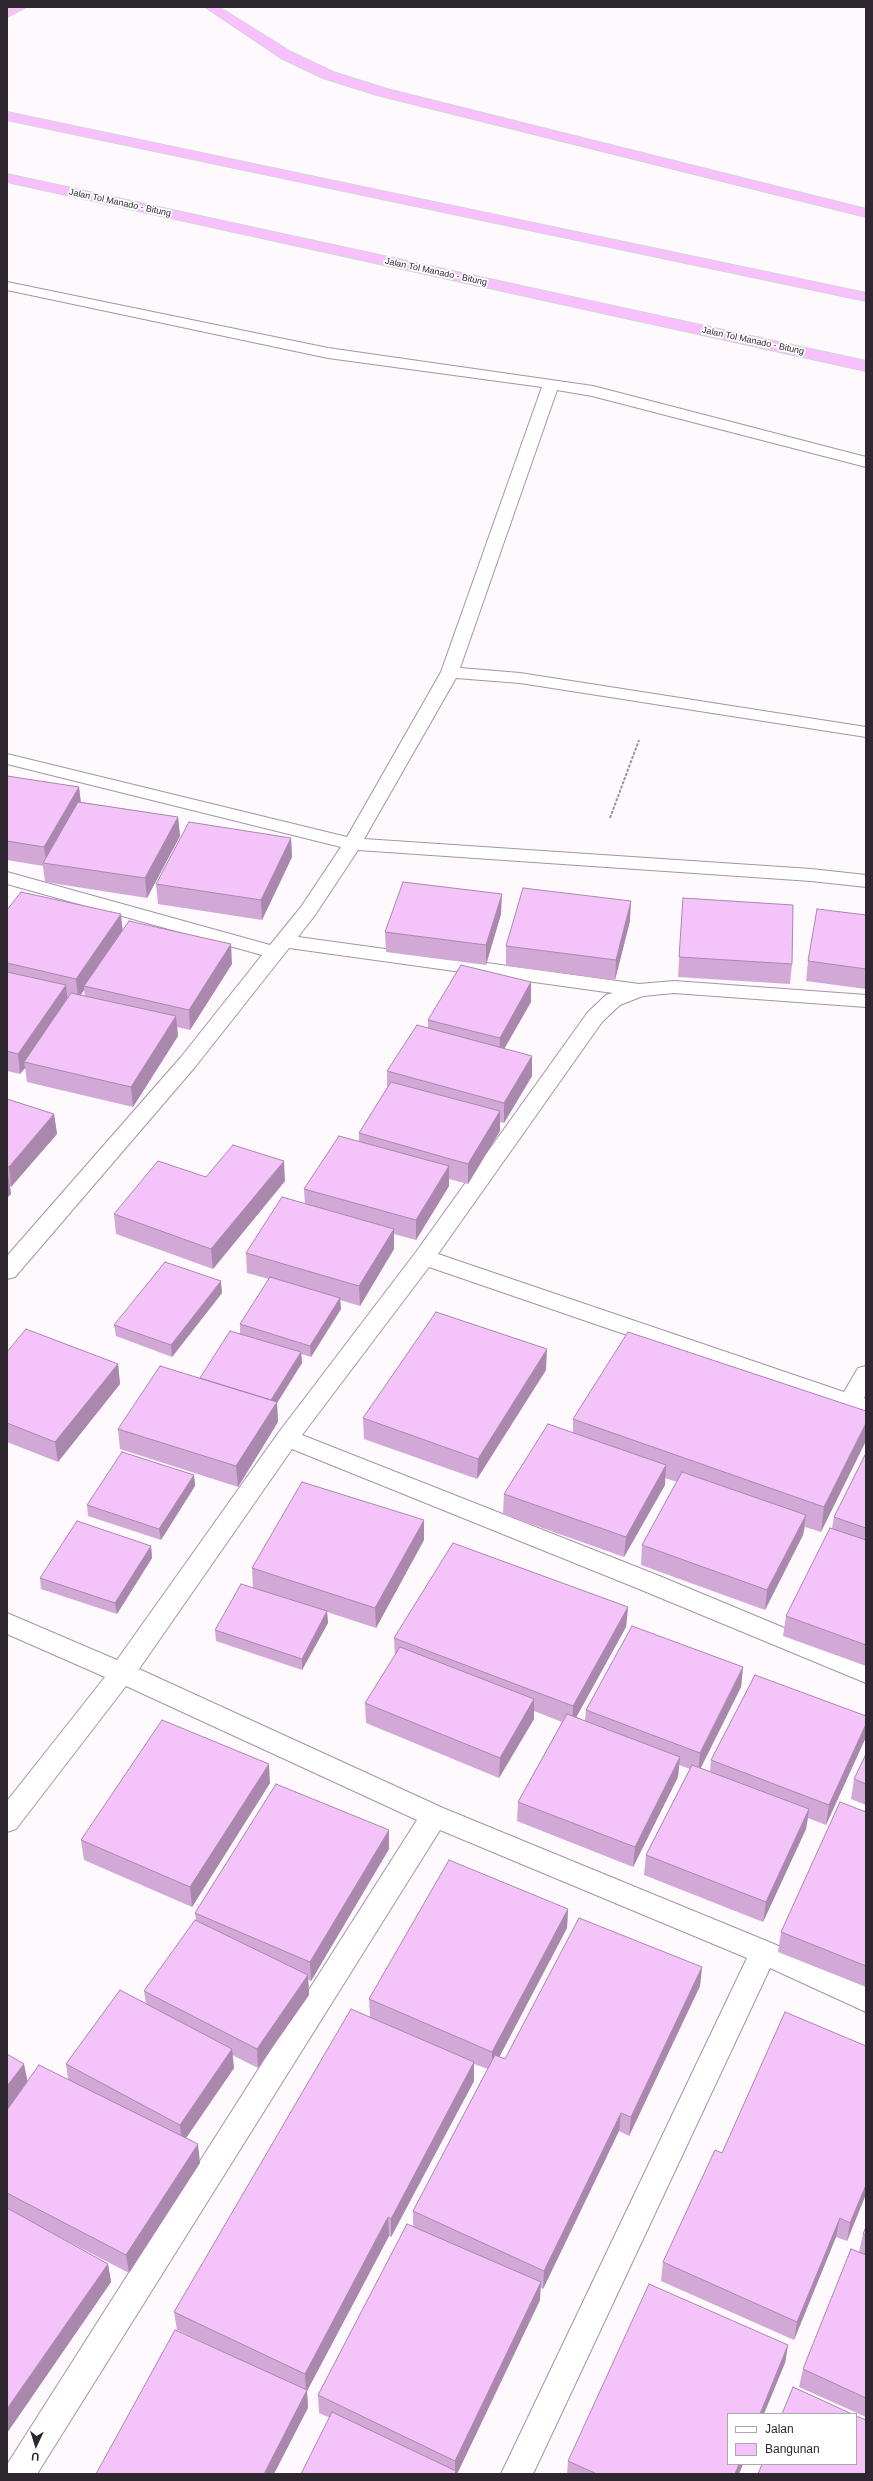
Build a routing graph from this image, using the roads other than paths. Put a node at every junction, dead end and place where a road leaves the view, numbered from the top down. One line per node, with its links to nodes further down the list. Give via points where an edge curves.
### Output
1 (20, 7): 3 (highway)
2 (211, 7): 6 (highway, via 286,55 342,80)
3 (7, 13)
4 (7, 116): 8 (highway)
5 (7, 178): 9 (highway, Jalan Tol Manado - Bitung)
6 (866, 213)
7 (7, 286): 10 (street, via 328,353)
8 (866, 297)
9 (866, 366)
10 (551, 384): 11 (street, via 593,391); 12 (street)
11 (866, 462)
12 (450, 672): 13 (street, via 520,678); 15 (street)
13 (866, 732)
14 (7, 759): 15 (street)
15 (352, 844): 17 (street, via 811,875); 18 (street)
16 (7, 878): 18 (street)
17 (866, 881)
18 (281, 947): 19 (street); 22 (street, via 188,1062)
19 (640, 990): 20 (street, via 674,987 717,989); 21 (street, via 612,1000 595,1017)
20 (866, 1001)
21 (424, 1257): 24 (street); 25 (street)
22 (7, 1271)
23 (866, 1374): 24 (street)
24 (858, 1405)
25 (288, 1438): 27 (street); 28 (street, via 648,1582)
26 (7, 1623): 27 (street)
27 (122, 1673): 29 (street); 30 (street)
28 (866, 1673)
29 (434, 1816): 31 (street); 33 (street)
30 (7, 1821)
31 (764, 1952): 32 (street); 34 (street)
32 (866, 2000)
33 (19, 2474)
34 (516, 2474)

